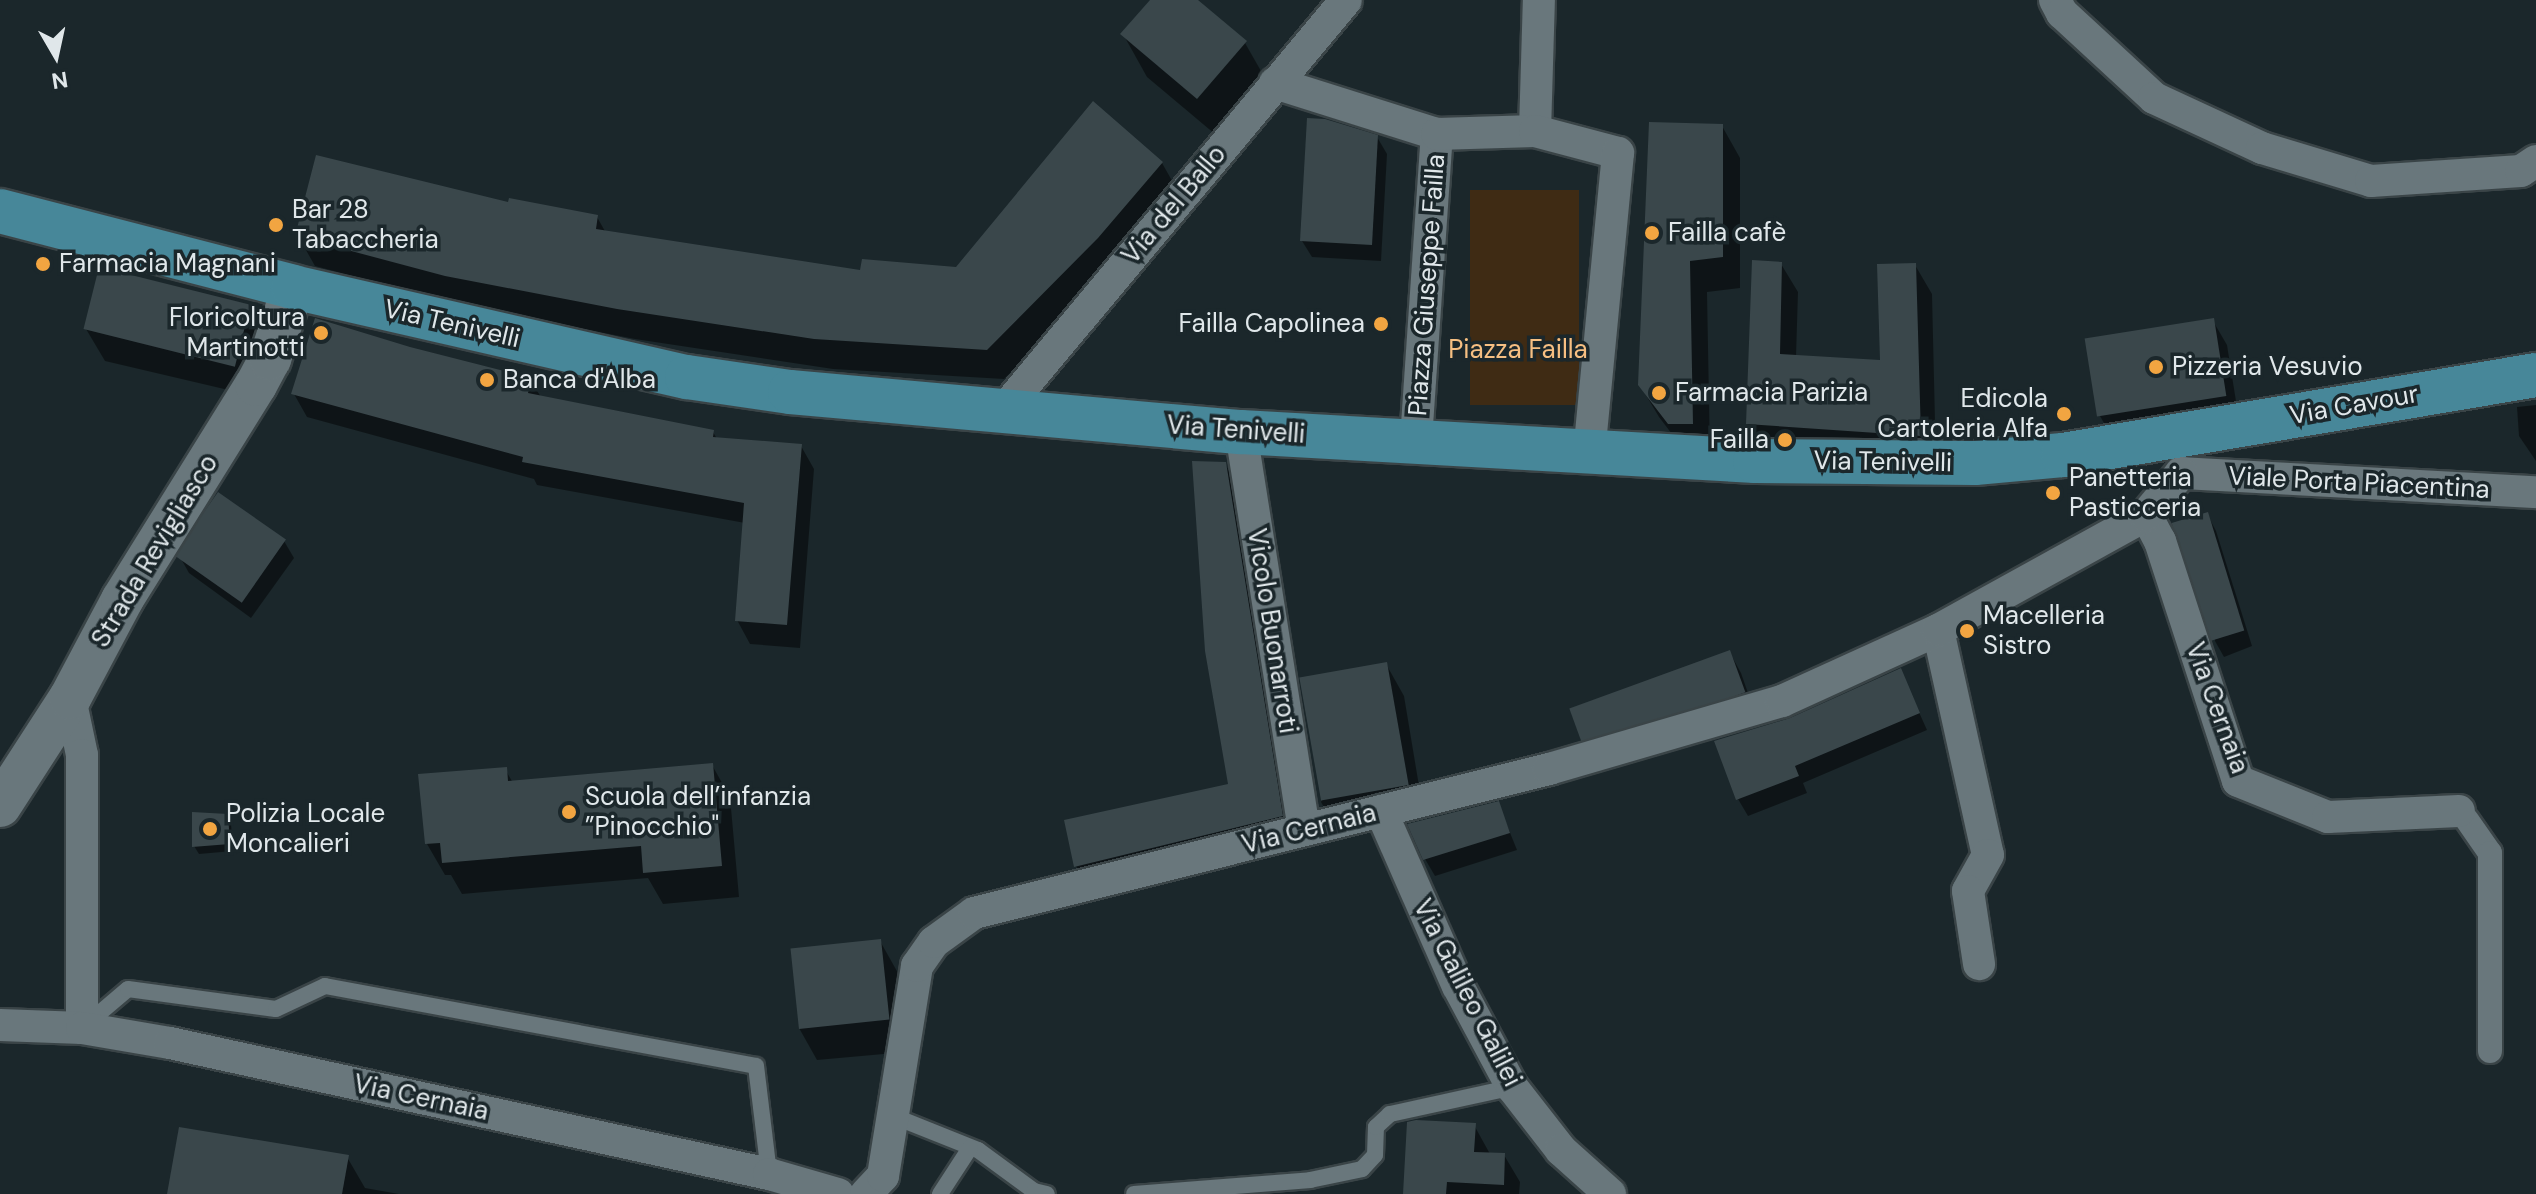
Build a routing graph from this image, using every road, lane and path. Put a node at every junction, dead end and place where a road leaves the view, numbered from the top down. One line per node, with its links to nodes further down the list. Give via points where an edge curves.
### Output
1 (1539, 0): 5 (street)
2 (2055, 0): 7 (street, via 2062,13 2154,98 2262,148 2371,181 2521,171)
3 (1332, 4): 4 (street, Via del Ballo)
4 (1275, 83): 6 (street); 11 (street, Via del Ballo)
5 (1535, 131): 6 (street, Piazza Giuseppe Failla); 14 (street, Piazza Giuseppe Failla, via 1618,153)
6 (1437, 134): 13 (street, Piazza Giuseppe Failla)
7 (2536, 161)
8 (0, 211): 9 (main road, Via Tenivelli)
9 (301, 289): 11 (main road, Via Tenivelli, via 687,377); 19 (street, Strada Revigliasco, via 256,385 122,600)
10 (2536, 375): 15 (main road, Via Cavour)
11 (1003, 411): 12 (main road, Via Tenivelli)
12 (1241, 432): 13 (main road, Via Tenivelli); 23 (street, Vicolo Buonarroti)
13 (1416, 440): 14 (main road, Via Tenivelli)
14 (1589, 452): 15 (main road, Via Tenivelli, via 1755,461 1975,463 2063,455)
15 (2177, 455): 16 (street, Viale Porta Piacentina); 17 (street, Via Cernaia)
16 (2536, 492)
17 (2146, 515): 18 (street, Via Cernaia); 22 (street, Via Cernaia, via 2160,541 2238,781 2328,817)
18 (1938, 630): 21 (street, Via Cernaia, via 1782,701); 24 (street, via 1988,855 1968,891)
19 (70, 698): 20 (street, Strada Revigliasco); 26 (street, via 82,755)
20 (0, 806)
21 (1381, 811): 23 (street, Via Cernaia); 28 (street, Via Galileo Galilei)
22 (2463, 816): 27 (street, via 2490,853)
23 (1304, 830): 29 (street, Via Cernaia, via 974,913 934,942 917,966)
24 (1979, 964)
25 (0, 1025): 26 (street, Via Cernaia)
26 (82, 1028): 31 (street, Via Cernaia); 31 (lane, via 128,989 276,1009 325,986 756,1066)
27 (2490, 1051)
28 (1508, 1088): 36 (lane, via 1390,1114 1376,1127 1375,1155 1362,1169 1310,1180); 37 (street, Via Galileo Galilei, via 1561,1150)
29 (893, 1116): 30 (lane); 33 (street, Via Cernaia, via 883,1176)
30 (970, 1148): 34 (lane); 35 (lane, via 1034,1191)
31 (769, 1174): 32 (street, Via Cernaia)
32 (838, 1194)
33 (866, 1194)
34 (940, 1194)
35 (1047, 1194)
36 (1134, 1194)
37 (1610, 1194)

